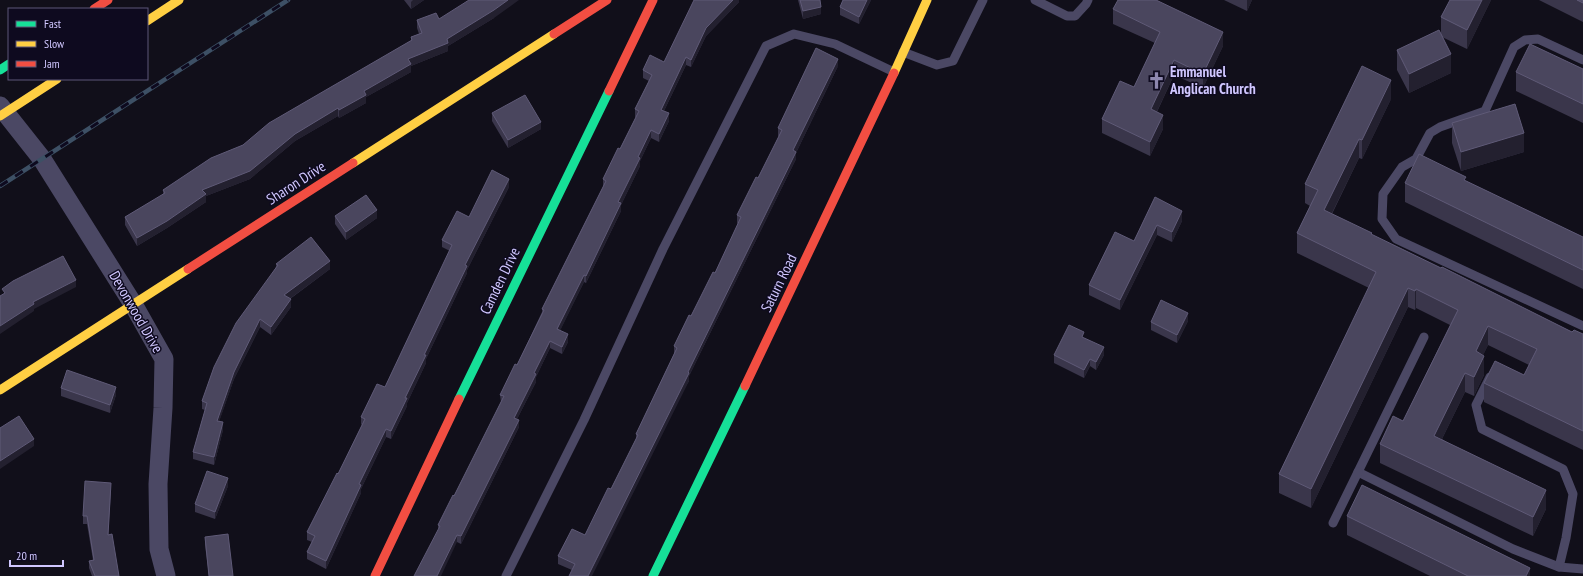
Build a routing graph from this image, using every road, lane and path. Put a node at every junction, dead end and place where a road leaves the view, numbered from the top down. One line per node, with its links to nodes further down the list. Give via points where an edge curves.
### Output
1 (108, 0): 9 (street)
2 (180, 0): 10 (street)
3 (607, 0): 16 (street, Sharon Drive)
4 (653, 0): 26 (street, Camden Drive)
5 (927, 0): 11 (street, Saturn Road)
6 (983, 0): 11 (lane, via 953,61 937,66)
7 (1035, 0): 8 (lane, via 1067,16 1075,16)
8 (1088, 0)
9 (96, 8)
10 (148, 20)
11 (903, 52): 13 (street, Saturn Road)
12 (1583, 60): 17 (lane, via 1538,39 1525,40 1514,47 1484,111 1430,132 1416,158 1402,166 1384,194 1382,219 1396,239)
13 (894, 72): 27 (lane, via 835,44 794,34 766,46 663,249 584,420); 28 (street, Saturn Road)
14 (55, 80): 15 (street)
15 (2, 111): 16 (street, Devonwood Drive, via 42,159)
16 (133, 304): 20 (street, Sharon Drive); 25 (street, Devonwood Drive, via 164,359 158,484 160,549)
17 (1583, 326)
18 (1424, 337): 21 (lane)
19 (1494, 369): 23 (lane, via 1476,405 1482,429 1563,469 1573,494)
20 (0, 390)
21 (1358, 472): 22 (lane); 23 (lane, via 1512,549)
22 (1333, 523)
23 (1558, 567): 24 (lane)
24 (1583, 569)
25 (166, 576)
26 (375, 576)
27 (506, 576)
28 (653, 576)

